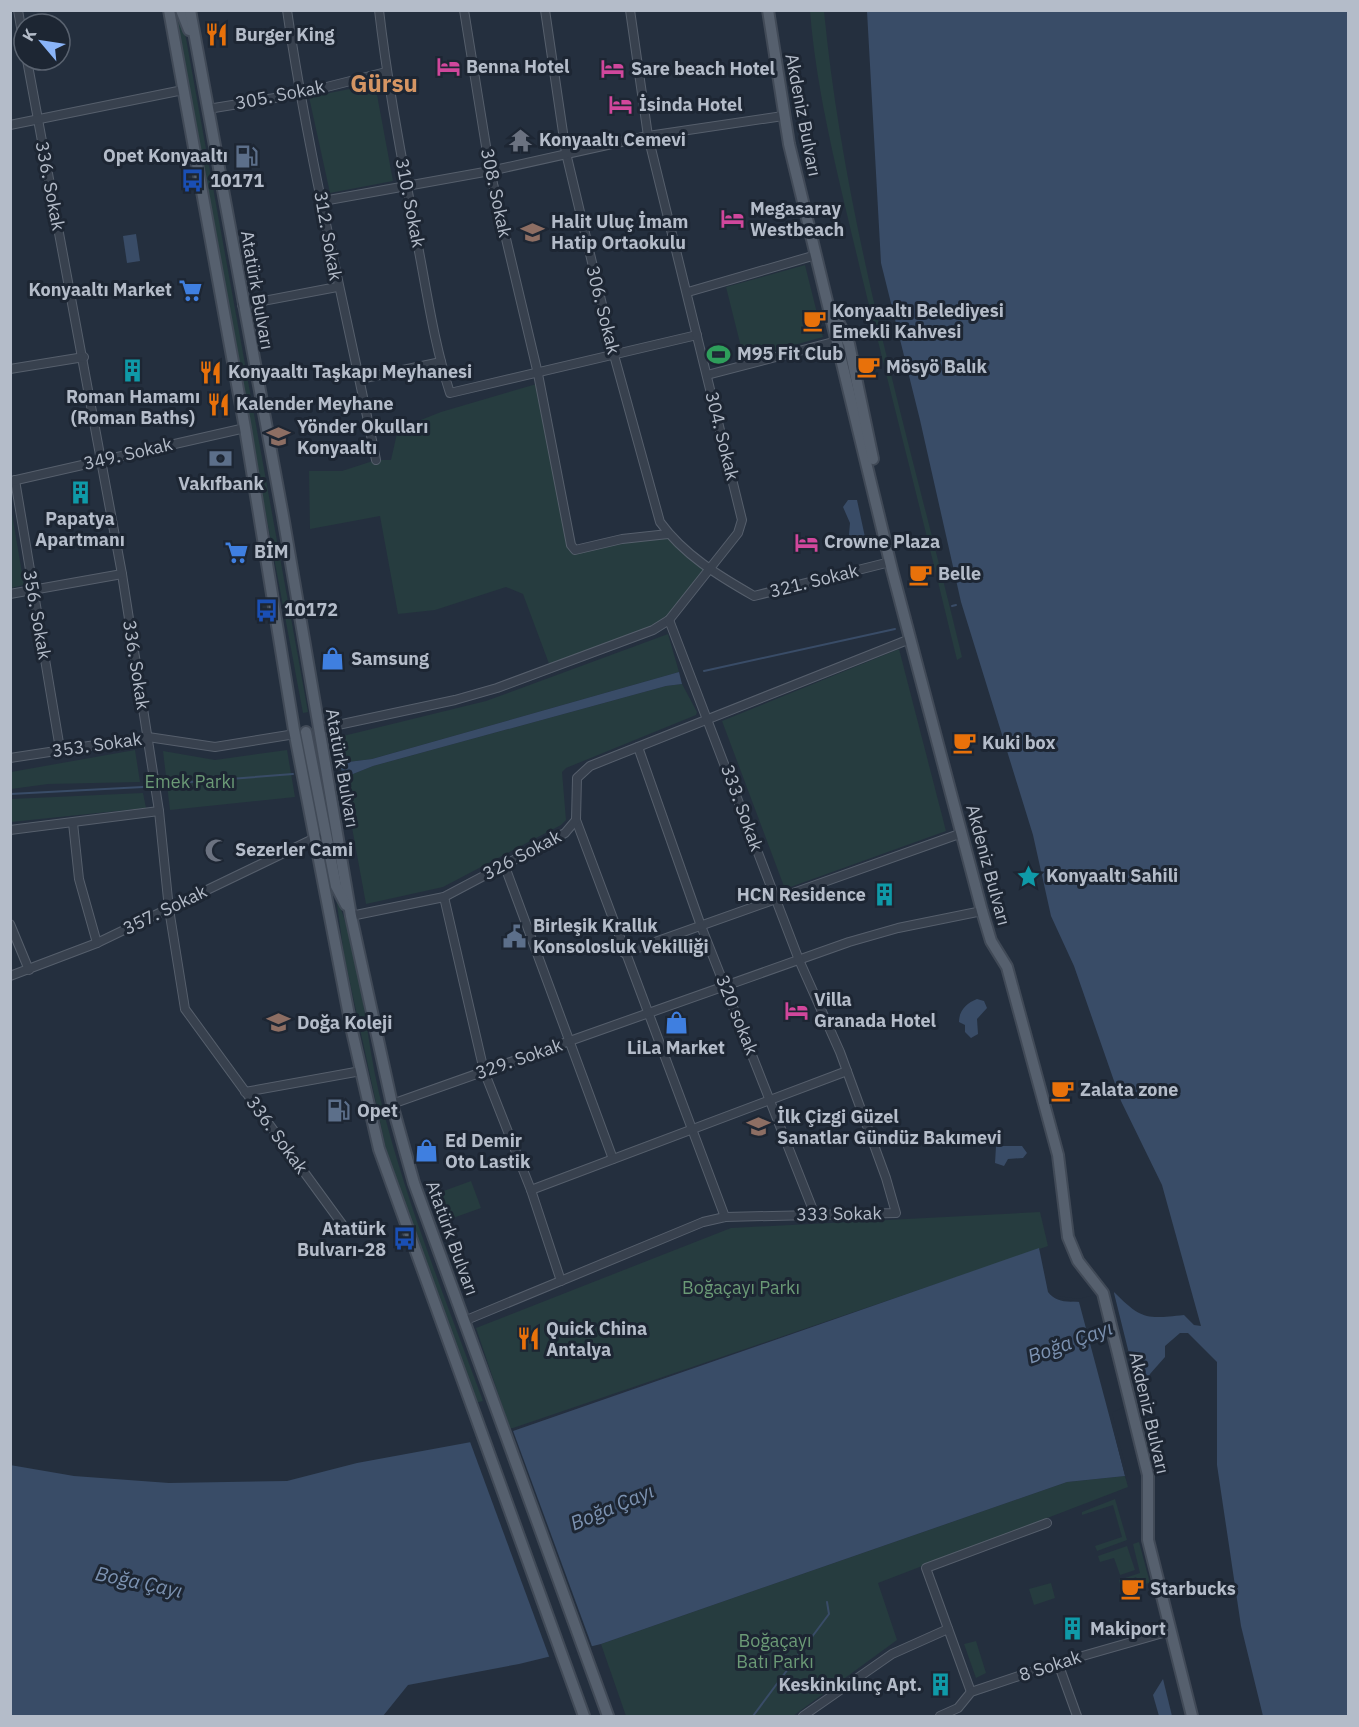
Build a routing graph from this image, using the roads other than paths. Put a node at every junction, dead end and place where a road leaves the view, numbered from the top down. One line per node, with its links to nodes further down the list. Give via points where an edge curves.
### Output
1 (169, 10): 13 (main road, Atatürk Bulvarı)
2 (181, 10): 10 (main road)
3 (190, 10): 10 (main road, Atatürk Bulvarı)
4 (286, 10): 14 (street, 312. Sokak)
5 (378, 10): 12 (street, 310. Sokak)
6 (464, 10): 21 (street, 308. Sokak)
7 (545, 10): 20 (street, 306. Sokak)
8 (630, 10): 19 (street, 304. Sokak)
9 (768, 10): 16 (main road, Akdeniz Bulvarı)
10 (196, 44): 15 (main road, Atatürk Bulvarı)
11 (29, 72): 17 (street, 336. Sokak)
12 (386, 72): 14 (street, 305. Sokak); 22 (street, 310. Sokak)
13 (183, 90): 17 (street); 37 (main road, Atatürk Bulvarı)
14 (299, 94): 15 (street, 305. Sokak); 23 (street, 312. Sokak)
15 (208, 109): 27 (main road, Atatürk Bulvarı)
16 (783, 116): 19 (street); 24 (main road, Akdeniz Bulvarı)
17 (37, 121): 18 (street); 31 (street, 336. Sokak)
18 (10, 125)
19 (648, 136): 20 (street); 26 (street, 304. Sokak)
20 (566, 153): 21 (street); 30 (street, 306. Sokak)
21 (490, 171): 22 (street); 34 (street, 308. Sokak)
22 (407, 186): 23 (street); 32 (street, 310. Sokak)
23 (323, 201): 25 (street, 312. Sokak)
24 (816, 255): 26 (street); 29 (main road, Akdeniz Bulvarı)
25 (337, 286): 27 (street); 36 (street, 312. Sokak)
26 (688, 292): 28 (street, 304. Sokak)
27 (242, 305): 50 (main road, Atatürk Bulvarı)
28 (697, 335): 30 (street); 35 (street, 304. Sokak)
29 (842, 346): 35 (street); 42 (main road, Akdeniz Bulvarı, via 867,442)
30 (614, 355): 34 (street); 41 (street, 306. Sokak, via 660,522)
31 (84, 357): 33 (street); 38 (street, 336. Sokak)
32 (441, 362): 34 (street, 310. Sokak, via 450,393); 36 (street)
33 (10, 369)
34 (538, 374): 41 (street, 308. Sokak, via 571,546 575,550)
35 (707, 375): 43 (street, 304. Sokak, via 742,520 738,533)
36 (360, 379): 39 (street, 312. Sokak)
37 (245, 428): 38 (street, 349. Sokak); 51 (main road, Atatürk Bulvarı)
38 (99, 460): 40 (street, 349. Sokak); 44 (street, 336. Sokak)
39 (376, 460)
40 (13, 481): 45 (street, 356. Sokak)
41 (668, 534): 43 (street, 321. Sokak)
42 (890, 562): 43 (street, 321. Sokak, via 754,596); 48 (main road, Akdeniz Bulvarı)
43 (709, 570): 47 (street, 304. Sokak)
44 (122, 574): 45 (street); 52 (street, 336. Sokak)
45 (33, 590): 46 (street); 54 (street, 356. Sokak)
46 (10, 594)
47 (669, 620): 49 (street); 50 (street, via 611,647 455,700)
48 (910, 639): 49 (street, 326 Sokak); 60 (main road, Akdeniz Bulvarı)
49 (709, 718): 53 (street, 326 Sokak); 64 (street, 333. Sokak)
50 (318, 727): 51 (main road); 67 (main road, Atatürk Bulvarı)
51 (299, 732): 52 (street, 353. Sokak, via 203,747); 61 (main road, Atatürk Bulvarı); 67 (main road, via 336,886)
52 (148, 736): 54 (street, 353. Sokak); 56 (street, 336. Sokak)
53 (638, 747): 57 (street, 326 Sokak, via 591,766 576,778); 69 (street, 320 sokak)
54 (60, 749): 55 (street, 353. Sokak)
55 (10, 758)
56 (159, 811): 58 (street); 65 (street, 336. Sokak)
57 (576, 820): 62 (street, 326 Sokak, via 565,833); 71 (street)
58 (73, 822): 59 (street); 70 (street, via 79,879)
59 (10, 830)
60 (962, 833): 64 (street); 66 (main road, Akdeniz Bulvarı)
61 (317, 837): 65 (street, 357. Sokak); 78 (main road, Atatürk Bulvarı)
62 (504, 864): 63 (street, 326 Sokak); 77 (street)
63 (444, 897): 67 (street, 326 Sokak); 79 (street)
64 (776, 898): 69 (street); 72 (street, 333 Sokak)
65 (169, 909): 70 (street, 357. Sokak); 81 (street, 336. Sokak, via 185,1009)
66 (982, 911): 72 (street, 329. Sokak, via 898,928); 94 (main road, Akdeniz Bulvarı, via 992,941 1007,967 1058,1155 1071,1246 1103,1293 1148,1475 1148,1540)
67 (351, 916): 83 (main road, Atatürk Bulvarı)
68 (10, 924): 73 (street)
69 (702, 926): 71 (street); 75 (street, 320 sokak)
70 (97, 943): 73 (street, 357. Sokak)
71 (624, 953): 76 (street)
72 (800, 960): 75 (street, 329. Sokak); 80 (street, 333 Sokak)
73 (29, 970): 74 (street, 357. Sokak)
74 (10, 976)
75 (725, 988): 76 (street, 329. Sokak); 82 (street, 320 sokak)
76 (647, 1015): 77 (street, 329. Sokak); 84 (street)
77 (568, 1042): 79 (street, 329. Sokak); 85 (street)
78 (361, 1071): 81 (street); 98 (main road, Atatürk Bulvarı, via 389,1181)
79 (484, 1071): 83 (street, 329. Sokak); 86 (street)
80 (847, 1071): 82 (street); 87 (street, 333 Sokak, via 896,1213)
81 (245, 1092): 89 (street, 336. Sokak)
82 (771, 1099): 84 (street); 87 (street, 320 sokak)
83 (392, 1104): 91 (main road, Atatürk Bulvarı, via 414,1184)
84 (693, 1129): 85 (street); 88 (street)
85 (614, 1159): 86 (street)
86 (531, 1190): 90 (street)
87 (815, 1215): 88 (street, 333 Sokak)
88 (725, 1216): 90 (street, 333 Sokak)
89 (342, 1224)
90 (561, 1281): 91 (street, 333 Sokak)
91 (464, 1321): 99 (main road, Atatürk Bulvarı)
92 (1047, 1523): 93 (street, via 926,1568)
93 (948, 1629): 96 (street); 100 (street, via 892,1654)
94 (1170, 1631): 95 (street, 8 Sokak); 103 (main road, Akdeniz Bulvarı)
95 (1058, 1663): 96 (street, 8 Sokak); 102 (street)
96 (971, 1692): 97 (street)
97 (960, 1712): 101 (street)
98 (584, 1716)
99 (608, 1716)
100 (803, 1716)
101 (940, 1716)
102 (1077, 1716)
103 (1192, 1716)

